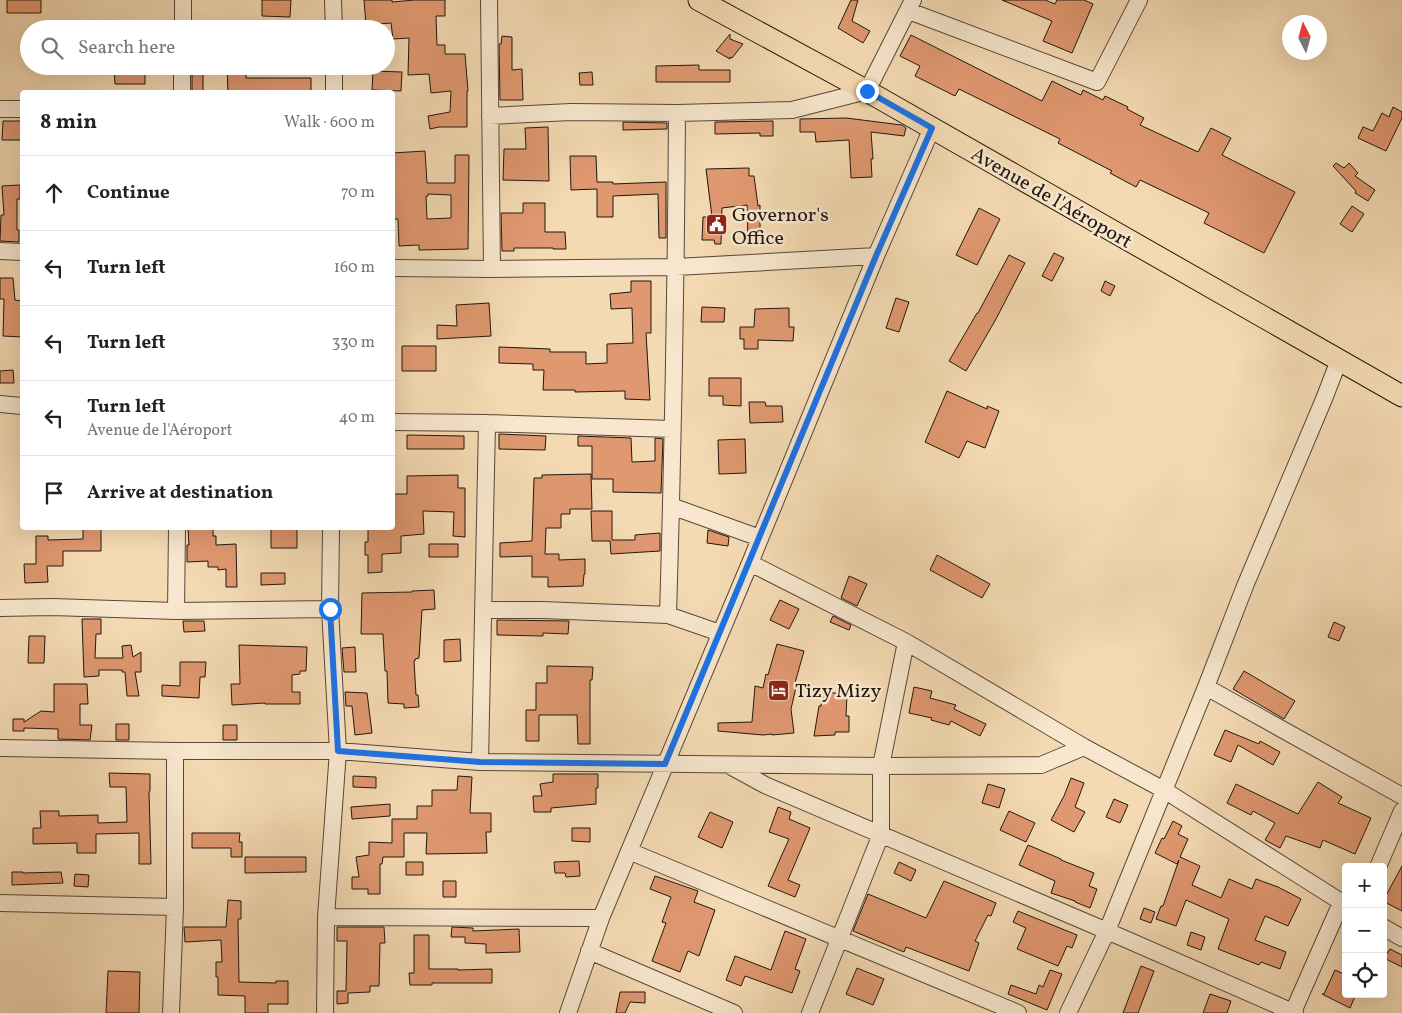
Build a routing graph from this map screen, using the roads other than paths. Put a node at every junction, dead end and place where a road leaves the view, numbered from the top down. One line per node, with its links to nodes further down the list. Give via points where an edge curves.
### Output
1 (183, 0): 7 (street)
2 (334, 0): 8 (street)
3 (488, 0): 17 (street)
4 (1139, 0): 6 (street, via 1097,82)
5 (703, 1): 13 (main road, Avenue de l'Aéroport)
6 (911, 6): 13 (street)
7 (183, 20)
8 (334, 20)
9 (182, 75): 11 (street)
10 (334, 75): 12 (street)
11 (182, 90)
12 (334, 90)
13 (867, 91): 16 (street, via 792,110); 18 (main road, Avenue de l'Aéroport)
14 (0, 109): 15 (street)
15 (20, 109)
16 (677, 113): 17 (street, via 571,112); 22 (street)
17 (490, 116): 24 (street)
18 (932, 128): 21 (street); 25 (main road, Avenue de l'Aéroport)
19 (0, 251): 20 (street)
20 (20, 252)
21 (876, 256): 22 (street); 35 (street)
22 (676, 267): 24 (street); 31 (street)
23 (395, 268): 24 (street)
24 (492, 269)
25 (1339, 360): 26 (main road, Avenue de l'Aéroport); 44 (street)
26 (1402, 396)
27 (0, 404): 28 (street)
28 (20, 406)
29 (395, 422): 30 (street)
30 (487, 423): 31 (street); 39 (street)
31 (672, 429): 32 (street)
32 (671, 506): 35 (street); 41 (street)
33 (177, 530): 40 (street)
34 (331, 530): 38 (street)
35 (760, 538): 36 (street)
36 (750, 563): 42 (street); 43 (street)
37 (0, 608): 40 (street)
38 (330, 609): 40 (street); 48 (street)
39 (483, 610): 41 (street); 49 (street)
40 (176, 611)
41 (668, 615): 42 (street)
42 (720, 634): 50 (street)
43 (906, 642): 45 (street); 52 (street)
44 (1206, 687): 53 (street); 54 (street)
45 (1084, 746): 52 (street, via 1041,765); 53 (street)
46 (0, 748): 47 (street)
47 (175, 751): 48 (street); 62 (street)
48 (338, 751): 49 (street); 63 (street)
49 (480, 762): 50 (street)
50 (665, 764): 51 (street); 57 (street)
51 (729, 765): 52 (street); 56 (street, via 765,785)
52 (881, 766): 56 (street)
53 (1164, 790): 60 (street); 66 (street)
54 (1402, 796)
55 (1402, 811): 58 (street)
56 (881, 834): 66 (street); 68 (street)
57 (629, 851): 64 (street); 68 (street)
58 (1380, 863)
59 (0, 903): 62 (street)
60 (1342, 903)
61 (1342, 906): 70 (street)
62 (175, 907): 71 (street)
63 (326, 917): 64 (street); 72 (street)
64 (601, 918): 69 (street)
65 (1387, 929): 67 (street)
66 (1107, 931): 70 (street); 77 (street)
67 (1402, 938)
68 (840, 939): 75 (street); 76 (street)
69 (589, 951): 73 (street); 74 (street)
70 (1294, 1012)
71 (171, 1013)
72 (325, 1013)
73 (568, 1013)
74 (734, 1013)
75 (810, 1013)
76 (1018, 1013)
77 (1068, 1013)

